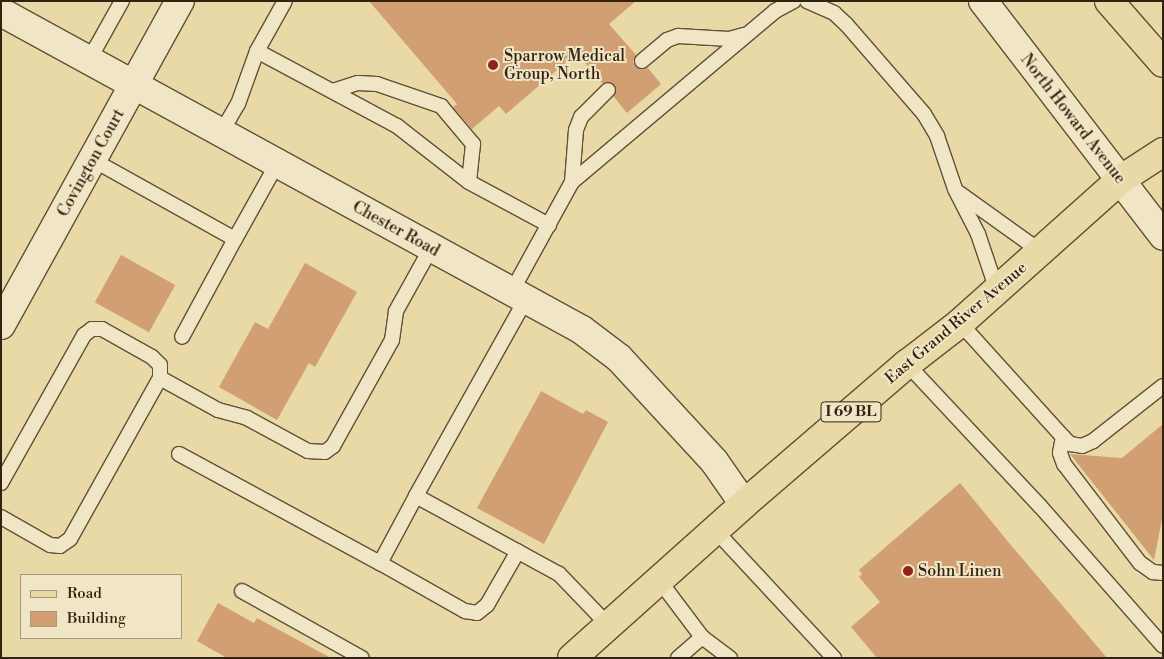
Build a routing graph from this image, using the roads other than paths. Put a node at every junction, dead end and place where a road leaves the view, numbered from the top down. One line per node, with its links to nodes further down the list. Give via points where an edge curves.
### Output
1 (122, 1): 11 (lane)
2 (180, 1): 14 (street, Covington Court)
3 (285, 1): 10 (lane)
4 (794, 1): 9 (lane, via 775,11)
5 (807, 1): 24 (lane, via 834,13 846,24 924,114 937,136)
6 (983, 1): 21 (street, North Howard Avenue)
7 (1109, 1): 13 (main road)
8 (1, 12): 11 (street, Chester Road)
9 (749, 32): 12 (lane, via 729,39 678,36 667,40); 23 (lane)
10 (257, 51): 16 (lane); 17 (lane, via 238,104)
11 (89, 60): 14 (street, Chester Road)
12 (642, 61)
13 (1163, 63)
14 (134, 85): 17 (street, Chester Road); 19 (street, Covington Court)
15 (608, 90): 23 (lane, via 581,117 576,130)
16 (333, 91): 22 (lane, via 416,139); 22 (lane, via 358,83 377,84 441,106 473,144)
17 (222, 133): 20 (street, Chester Road)
18 (1163, 152): 21 (main road, East Grand River Avenue / I 69 BL)
19 (93, 160): 27 (lane); 33 (street, Covington Court)
20 (278, 164): 27 (lane); 28 (street, Chester Road)
21 (1120, 180): 26 (street, North Howard Avenue); 29 (main road, East Grand River Avenue / I 69 BL)
22 (469, 182): 25 (lane)
23 (572, 182): 25 (lane)
24 (955, 189): 29 (lane); 30 (lane, via 978,234)
25 (548, 226): 31 (lane)
26 (1163, 236)
27 (235, 239): 34 (lane)
28 (431, 248): 31 (street, Chester Road); 36 (lane, via 396,311 392,340 333,446 325,452 308,451 247,418 218,410)
29 (1040, 251): 30 (main road, East Grand River Avenue / I 69 BL)
30 (997, 290): 32 (main road, East Grand River Avenue / I 69 BL)
31 (519, 295): 41 (lane); 42 (street, Chester Road, via 582,330 618,358 714,461)
32 (960, 323): 35 (main road, East Grand River Avenue / I 69 BL); 38 (lane)
33 (1, 325)
34 (182, 337)
35 (907, 364): 42 (main road, East Grand River Avenue / I 69 BL); 52 (lane, via 1040,506)
36 (160, 378): 40 (lane, via 160,365 152,357 102,329 92,329 84,335); 43 (lane, via 70,539 60,546 50,545)
37 (1163, 386): 38 (lane, via 1093,441 1082,446 1070,444)
38 (1063, 437): 47 (lane, via 1060,453 1064,464 1140,563 1153,572)
39 (179, 454): 46 (lane)
40 (1, 482)
41 (416, 496): 45 (lane); 46 (lane)
42 (744, 504): 44 (main road, East Grand River Avenue / I 69 BL)
43 (1, 517)
44 (715, 530): 48 (main road, East Grand River Avenue / I 69 BL); 57 (lane)
45 (518, 551): 46 (lane, via 487,605 477,613 465,610); 50 (lane, via 559,574)
46 (380, 563)
47 (1163, 573)
48 (659, 580): 50 (main road, East Grand River Avenue / I 69 BL); 51 (lane)
49 (242, 591): 53 (lane)
50 (608, 625): 54 (main road, East Grand River Avenue / I 69 BL)
51 (702, 637): 55 (lane); 56 (lane)
52 (1163, 646)
53 (362, 658)
54 (572, 658)
55 (678, 658)
56 (730, 658)
57 (834, 658)

